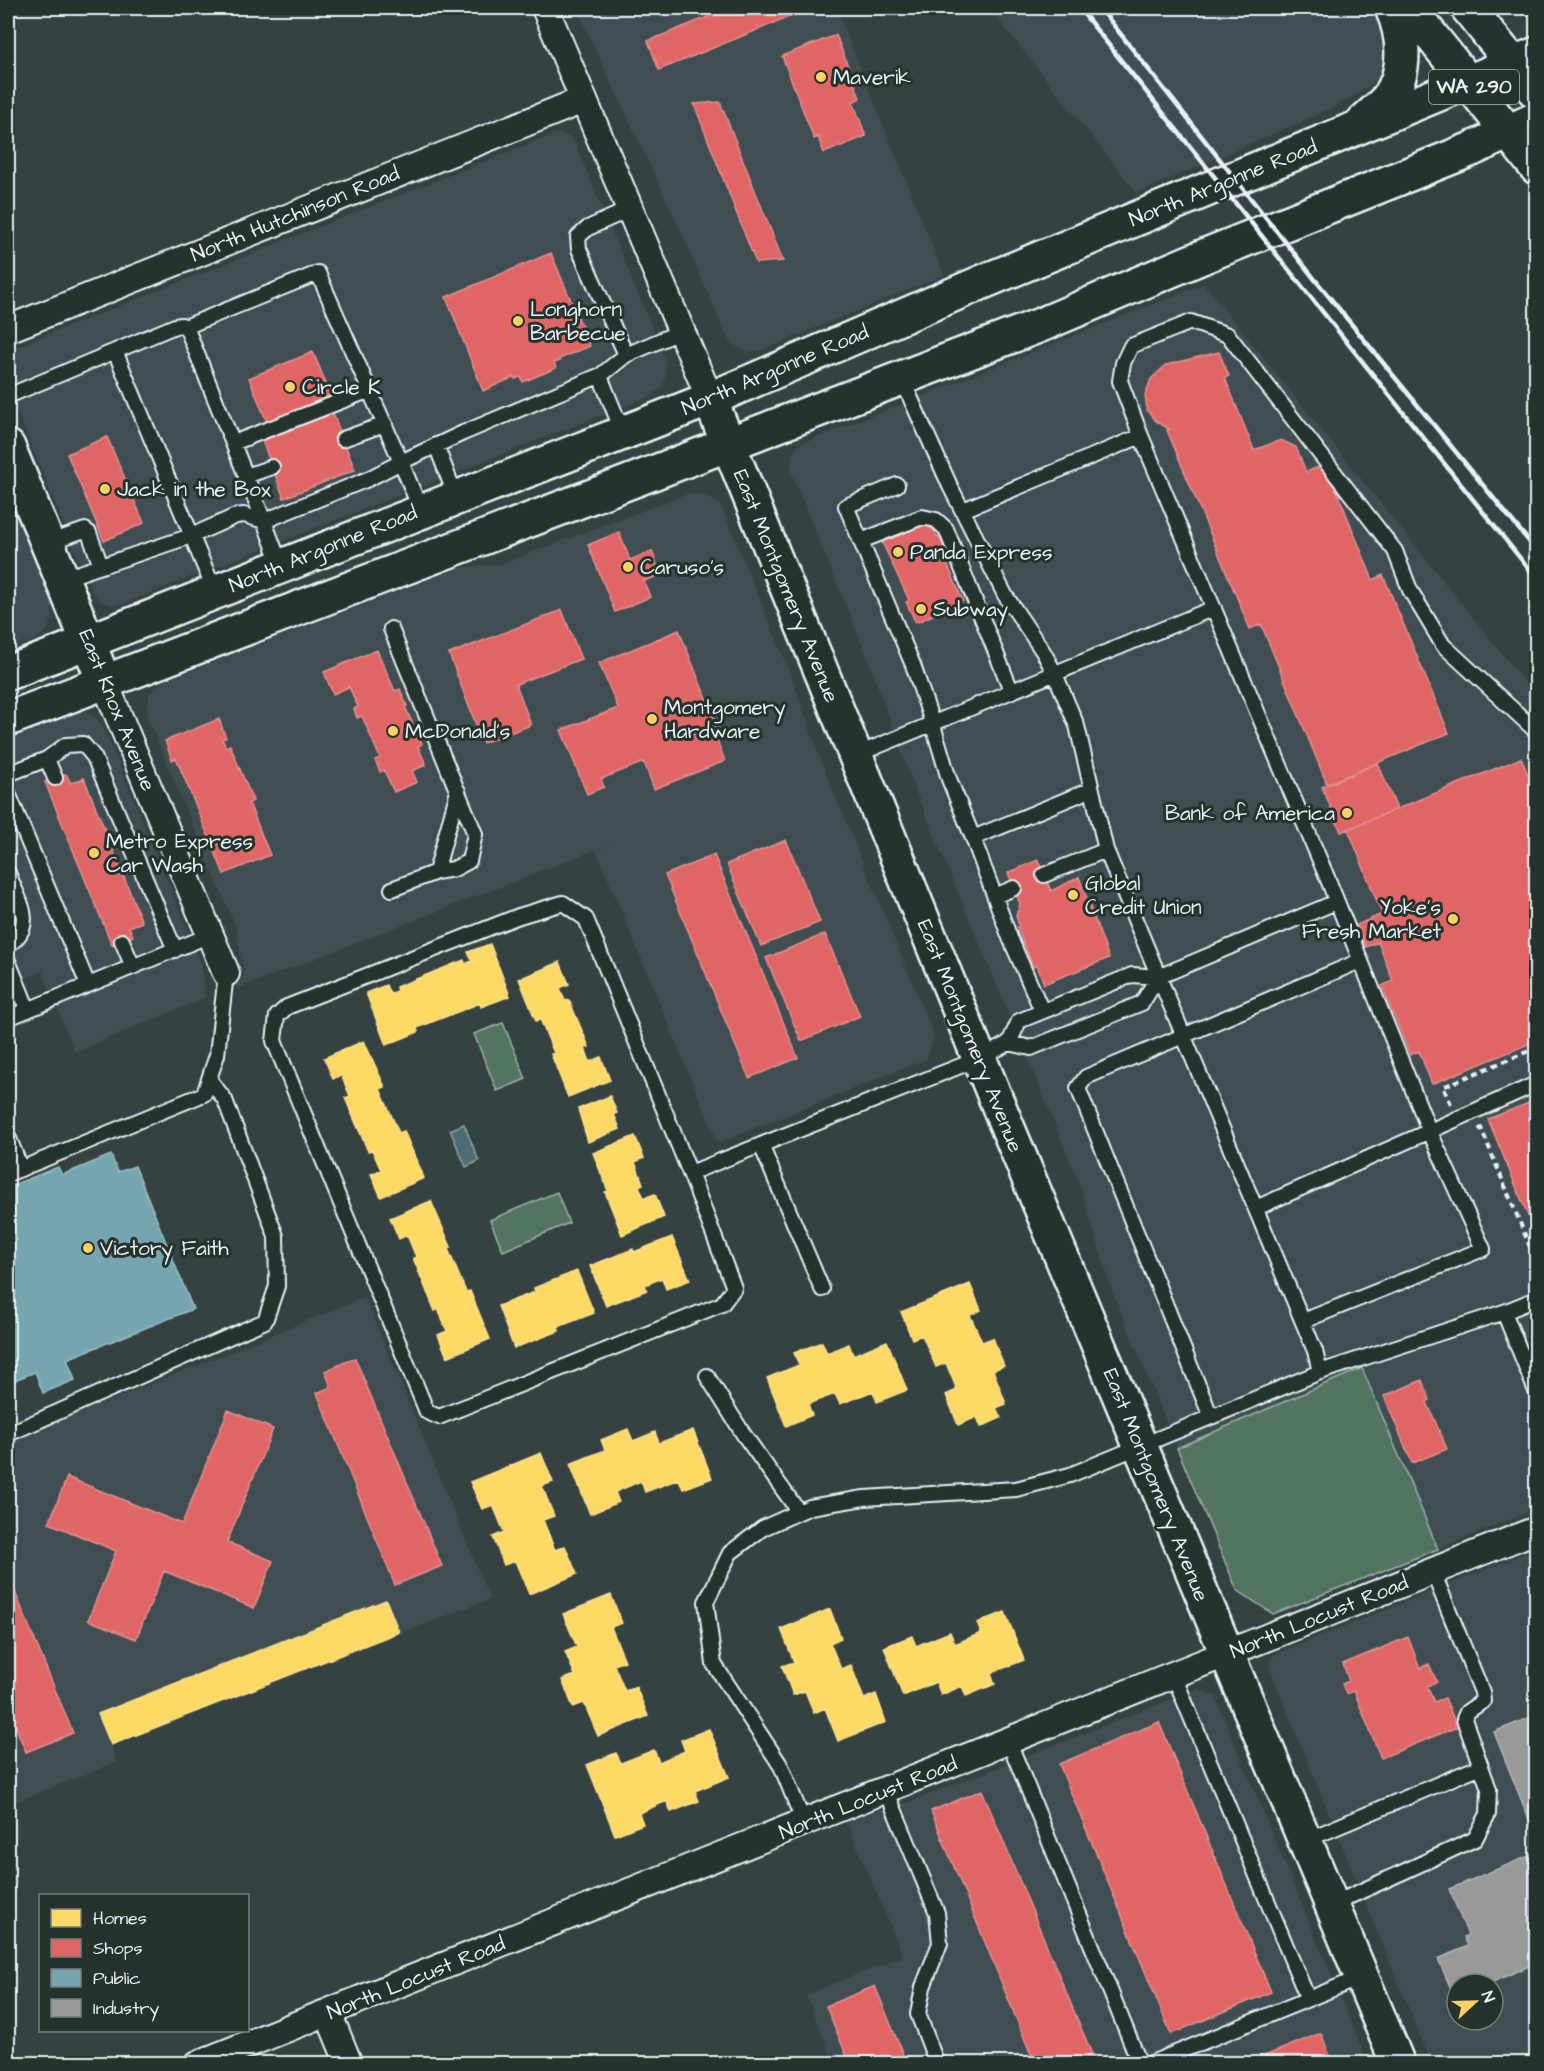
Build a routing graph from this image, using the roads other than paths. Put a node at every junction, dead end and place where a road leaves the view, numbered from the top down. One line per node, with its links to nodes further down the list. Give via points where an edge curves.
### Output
1 (545, 8): 8 (street, East Montgomery Avenue)
2 (1392, 8): 10 (main road, via 1402,39 1398,80 1389,97)
3 (1409, 8): 6 (main road, WA 290)
4 (1468, 8): 5 (main road, WA 290)
5 (1525, 59): 6 (main road, North Argonne Road); 7 (main road, WA 290)
6 (1469, 81): 9 (main road, WA 290); 10 (main road, North Argonne Road)
7 (1536, 92)
8 (584, 100): 12 (street, East Montgomery Avenue); 14 (street, North Hutchinson Road)
9 (1523, 125): 11 (main road, WA 290); 19 (main road)
10 (1356, 128): 22 (main road, North Argonne Road)
11 (1536, 167)
12 (630, 209): 15 (street, East Montgomery Avenue); 17 (lane, via 588,228 578,237 579,249)
13 (185, 327): 16 (lane, via 176,326); 20 (lane, via 318,273); 27 (lane)
14 (8, 329)
15 (682, 331): 17 (lane); 22 (street, East Montgomery Avenue)
16 (115, 351): 21 (lane); 39 (lane)
17 (626, 355): 18 (lane)
18 (601, 375): 24 (lane); 28 (lane)
19 (902, 379): 29 (main road); 36 (lane)
20 (370, 390): 23 (lane); 27 (lane)
21 (8, 396)
22 (710, 399): 24 (main road, North Argonne Road); 29 (main road, East Montgomery Avenue)
23 (385, 424): 26 (lane); 31 (lane)
24 (623, 433): 35 (main road, North Argonne Road)
25 (1141, 436): 36 (lane); 46 (lane); 55 (lane, via 1120,381 1131,346 1191,322 1228,335 1395,551 1410,590 1443,645)
26 (343, 439)
27 (233, 443): 33 (lane)
28 (436, 446): 31 (lane); 35 (lane)
29 (729, 446): 51 (main road); 56 (main road, East Montgomery Avenue)
30 (8, 447): 41 (main road, East Knox Avenue)
31 (401, 462): 37 (lane); 38 (lane)
32 (272, 467): 33 (lane)
33 (246, 476): 38 (lane)
34 (897, 485): 40 (lane, via 846,506)
35 (456, 497): 37 (main road, North Argonne Road)
36 (963, 510): 50 (lane, via 1005,595)
37 (421, 511): 43 (main road, North Argonne Road)
38 (264, 521): 39 (lane, via 236,516); 43 (lane)
39 (191, 536): 42 (lane); 45 (lane)
40 (861, 541): 52 (lane, via 922,517 936,520 946,529); 54 (lane, via 913,665)
41 (47, 543): 42 (lane, via 85,530); 44 (main road, East Knox Avenue)
42 (101, 566): 44 (lane)
43 (281, 566): 45 (main road, North Argonne Road)
44 (62, 579): 48 (main road, East Knox Avenue)
45 (215, 592): 48 (main road, North Argonne Road)
46 (1214, 608): 50 (lane); 71 (lane)
47 (391, 629): 61 (lane)
48 (88, 642): 49 (main road, North Argonne Road); 51 (main road, East Knox Avenue)
49 (8, 673)
50 (1055, 674): 52 (lane); 60 (lane, via 1077,726)
51 (104, 681): 53 (main road); 72 (street, East Knox Avenue)
52 (1011, 690): 54 (lane)
53 (8, 719)
54 (932, 722): 56 (lane); 63 (lane)
55 (1536, 730)
56 (856, 755): 87 (main road, East Montgomery Avenue)
57 (47, 759): 58 (lane); 59 (lane); 75 (lane, via 66,745 83,744 94,757)
58 (8, 774)
59 (56, 778)
60 (1090, 790): 63 (lane); 64 (lane)
61 (458, 791): 65 (lane); 65 (lane, via 475,834 469,861)
62 (8, 793): 81 (lane)
63 (973, 838): 70 (lane)
64 (1106, 850): 67 (lane); 80 (lane)
65 (436, 872): 69 (lane)
66 (8, 873): 74 (lane, via 24,924 19,938)
67 (1044, 875)
68 (1014, 888): 70 (lane)
69 (392, 889)
70 (995, 896): 83 (lane)
71 (1336, 902): 77 (lane); 80 (lane)
72 (210, 935): 75 (lane); 79 (street, East Knox Avenue)
73 (122, 941): 78 (lane)
74 (8, 945)
75 (175, 950): 78 (lane)
76 (8, 961): 82 (lane)
77 (1360, 961): 85 (lane); 90 (lane)
78 (133, 967): 81 (lane)
79 (226, 973): 88 (lane, via 217,1055)
80 (1158, 977): 83 (lane, via 1132,975); 85 (lane); 86 (lane, via 1142,1003 1030,1048)
81 (88, 985): 82 (lane)
82 (28, 1010): 84 (lane)
83 (1042, 1011): 86 (lane, via 1019,1022)
84 (8, 1018)
85 (1183, 1036): 96 (lane); 104 (lane, via 1086,1077 1078,1088)
86 (1009, 1042): 87 (lane)
87 (978, 1059): 92 (lane); 106 (main road, East Montgomery Avenue)
88 (209, 1079): 93 (lane, via 204,1094); 105 (lane, via 225,1100 276,1236 277,1286 265,1321)
89 (1536, 1084): 90 (lane)
90 (1429, 1130): 96 (lane); 100 (lane, via 1483,1249)
91 (8, 1136): 93 (lane)
92 (762, 1145): 94 (lane); 97 (lane)
93 (21, 1169): 95 (lane)
94 (690, 1173): 94 (lane, via 586,918 563,903 519,916 287,1007 278,1016 274,1041 427,1412 439,1417 722,1304 734,1288)
95 (8, 1174)
96 (1256, 1208): 100 (lane)
97 (822, 1289)
98 (1536, 1299): 99 (lane)
99 (1504, 1312): 101 (lane); 103 (lane)
100 (1303, 1321): 101 (lane)
101 (1320, 1372): 104 (lane)
102 (707, 1376): 107 (lane)
103 (1536, 1391)
104 (1211, 1417): 106 (lane)
105 (8, 1434)
106 (1141, 1445): 107 (lane, via 1070,1474 1016,1489 864,1498); 110 (main road, East Montgomery Avenue)
107 (799, 1512): 115 (lane, via 763,1528 730,1553 706,1602 714,1664 781,1766)
108 (1536, 1530): 109 (street, North Locust Road)
109 (1433, 1572): 110 (street, North Locust Road); 113 (lane, via 1482,1692 1483,1701 1467,1712 1464,1719)
110 (1226, 1655): 111 (street, North Locust Road); 116 (main road, East Montgomery Avenue)
111 (1174, 1676): 112 (street, North Locust Road); 119 (lane)
112 (1009, 1742): 114 (street, North Locust Road); 124 (lane)
113 (1481, 1766): 116 (lane); 117 (lane, via 1489,1789 1488,1814 1475,1839)
114 (886, 1790): 115 (street, North Locust Road); 123 (lane, via 937,1913 940,1943 923,1987 918,2014)
115 (804, 1823): 120 (street, North Locust Road)
116 (1304, 1841): 117 (main road, East Montgomery Avenue)
117 (1331, 1905): 118 (main road, East Montgomery Avenue)
118 (1362, 1977): 119 (lane); 126 (main road, East Montgomery Avenue)
119 (1308, 1999): 125 (lane)
120 (328, 2013): 121 (street, North Locust Road); 122 (street)
121 (198, 2064)
122 (349, 2064)
123 (938, 2064)
124 (1140, 2064)
125 (1149, 2064)
126 (1398, 2064)

